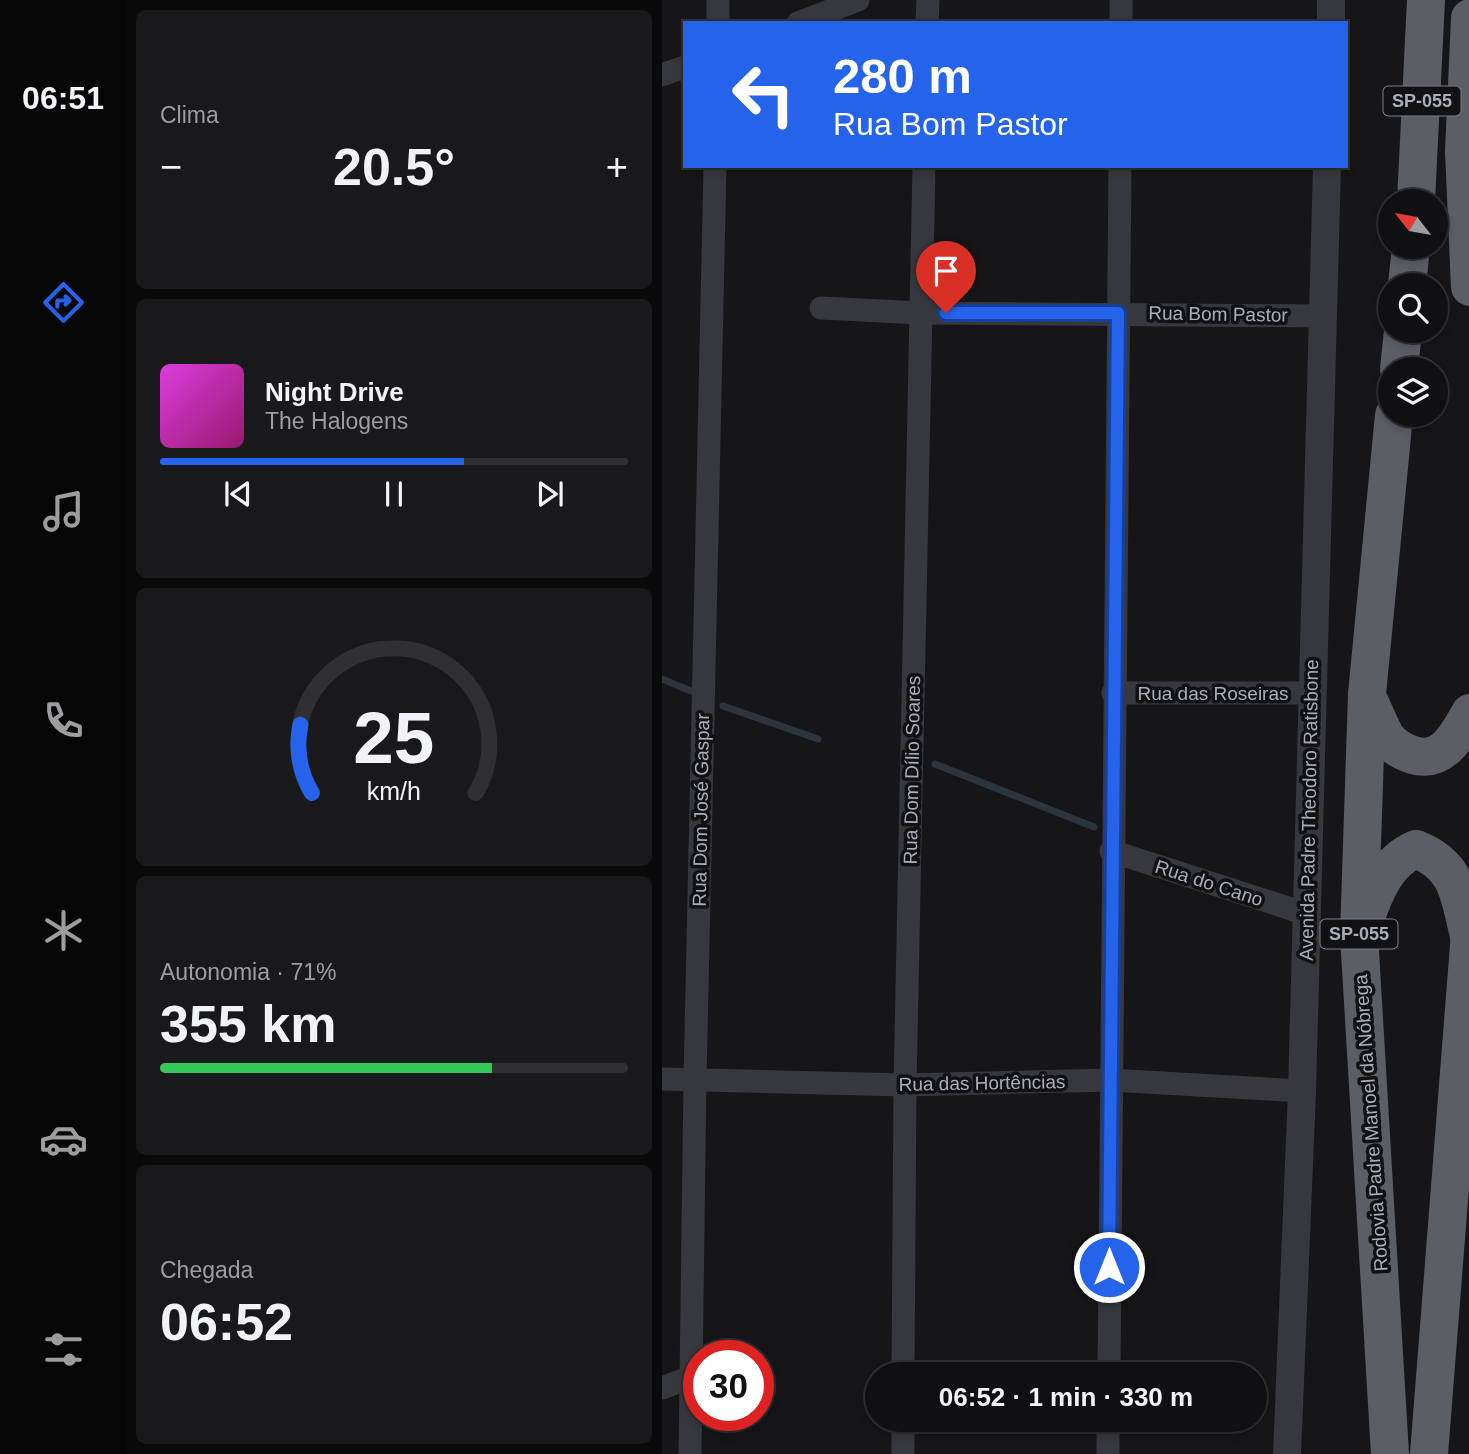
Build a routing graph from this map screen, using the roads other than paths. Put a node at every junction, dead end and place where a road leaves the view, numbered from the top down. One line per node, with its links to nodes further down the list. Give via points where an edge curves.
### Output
1 (718, 0): 8 (street)
2 (858, 0): 9 (street)
3 (928, 0): 10 (street)
4 (1122, 0): 11 (street)
5 (1331, 0): 12 (street)
6 (1426, 0): 19 (highway, SP-055)
7 (1469, 18): 20 (highway, SP-055, via 1464,151)
8 (718, 21)
9 (803, 21)
10 (927, 21)
11 (1121, 21)
12 (1331, 21)
13 (683, 67): 14 (street)
14 (662, 75)
15 (715, 168): 35 (street, Rua Dom José Gaspar)
16 (924, 168): 22 (street, Rua Dom Dílio Soares)
17 (1120, 168): 23 (street)
18 (1327, 168): 24 (street, Avenida Padre Theodoro Ratisbone)
19 (1417, 189)
20 (1469, 287)
21 (821, 308): 22 (street, Rua Bom Pastor)
22 (921, 313): 23 (street, Rua Bom Pastor); 37 (street, Rua Dom Dílio Soares)
23 (1118, 313): 24 (street, Rua Bom Pastor); 26 (street)
24 (1321, 316): 27 (street, Avenida Padre Theodoro Ratisbone)
25 (1393, 427): 28 (highway, Rodovia Padre Manoel da Nóbrega / SP-055)
26 (1113, 693): 27 (street, Rua das Roseiras); 30 (street)
27 (1312, 693): 31 (street, Avenida Padre Theodoro Ratisbone)
28 (1367, 694): 29 (highway, via 1388,739 1403,752 1424,758 1441,754); 32 (highway, Rodovia Padre Manoel da Nóbrega / SP-055)
29 (1469, 713)
30 (1111, 851): 31 (street, Rua do Cano); 36 (street)
31 (1307, 914): 38 (street, Avenida Padre Theodoro Ratisbone)
32 (1359, 935): 33 (highway, via 1376,889 1400,856 1416,849 1431,855 1455,877); 51 (highway, Rodovia Padre Manoel da Nóbrega / SP-055)
33 (1469, 935): 52 (highway)
34 (662, 1079): 35 (street, Rua das Hortências)
35 (695, 1079): 37 (street, Rua das Hortências); 39 (street, Rua Dom José Gaspar)
36 (1110, 1080): 37 (street, Rua das Hortências); 38 (street, Rua das Hortências); 41 (street)
37 (905, 1085): 40 (street, Rua Dom Dílio Soares)
38 (1302, 1091): 50 (street, Avenida Padre Theodoro Ratisbone)
39 (691, 1340)
40 (903, 1362)
41 (1109, 1362)
42 (683, 1380): 43 (street)
43 (662, 1388)
44 (690, 1431): 47 (street, Rua Dom José Gaspar)
45 (903, 1432): 48 (street)
46 (1108, 1432): 49 (street)
47 (690, 1454)
48 (903, 1454)
49 (1108, 1454)
50 (1287, 1454)
51 (1390, 1454)
52 (1429, 1454)

